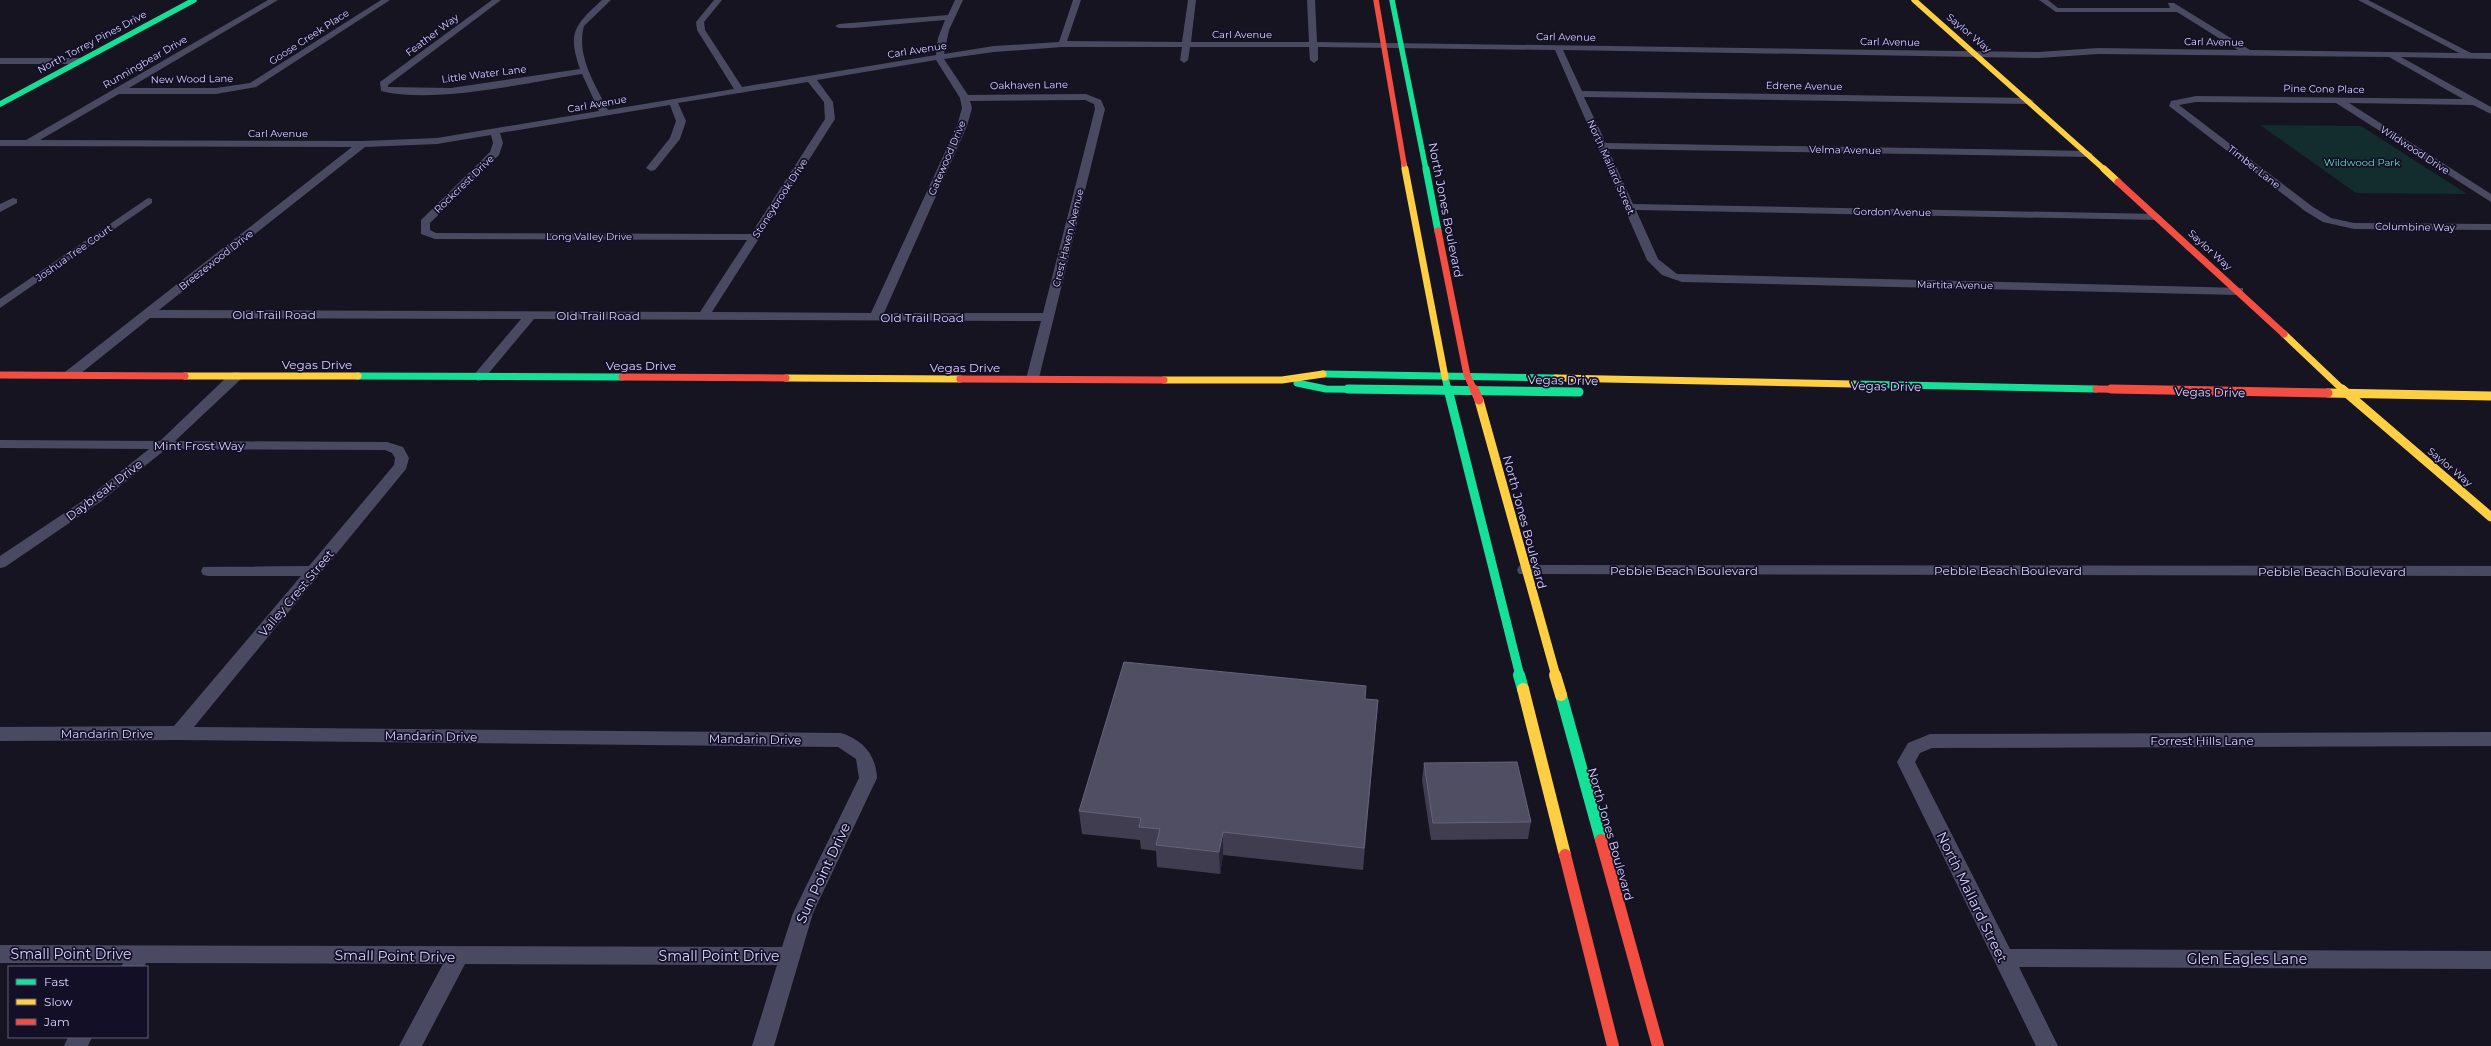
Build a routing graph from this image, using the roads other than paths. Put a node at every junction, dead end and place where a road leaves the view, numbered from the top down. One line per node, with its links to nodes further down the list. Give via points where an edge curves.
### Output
1 (194, 0): 35 (main road, North Torrey Pines Drive)
2 (274, 0): 40 (street, Runningbear Drive)
3 (386, 0): 38 (street, Goose Creek Place, via 262,80)
4 (496, 0): 39 (street, Feather Way, via 383,84)
5 (607, 0): 36 (street, via 581,25 576,37 577,49)
6 (718, 0): 41 (street, via 700,22 701,30)
7 (959, 0): 18 (street)
8 (1077, 0): 20 (street)
9 (1192, 0): 21 (street)
10 (1311, 0): 22 (street)
11 (1376, 0): 23 (main road)
12 (1392, 0): 24 (main road, North Jones Boulevard)
13 (1914, 0): 27 (main road, Saylor Way)
14 (2043, 0): 17 (street, via 2056,10)
15 (2164, 0): 17 (street)
16 (2362, 0): 29 (street)
17 (2180, 10): 26 (street)
18 (950, 17): 19 (street); 31 (street, via 940,42)
19 (839, 26)
20 (1062, 44): 21 (street, Carl Avenue); 31 (street, Carl Avenue)
21 (1187, 44): 22 (street, Carl Avenue); 33 (street)
22 (1313, 45): 23 (street, Carl Avenue); 34 (street)
23 (1383, 45): 24 (street, Carl Avenue); 60 (main road)
24 (1401, 45): 25 (street, Carl Avenue); 61 (main road, North Jones Boulevard)
25 (1558, 48): 27 (street, Carl Avenue); 42 (street, North Mallard Street)
26 (2248, 53): 27 (street, Carl Avenue, via 2098,51 2039,55); 28 (street, Carl Avenue)
27 (1977, 54): 45 (main road, Saylor Way)
28 (2391, 56): 29 (street, Carl Avenue); 48 (street)
29 (2470, 56): 30 (street, Carl Avenue)
30 (2491, 56)
31 (940, 57): 37 (street, Carl Avenue); 43 (street, via 940,62)
32 (0, 60): 35 (street)
33 (1184, 60)
34 (1314, 60)
35 (81, 61): 50 (main road, North Torrey Pines Drive)
36 (586, 71): 39 (street, Little Water Lane, via 452,91); 52 (street)
37 (811, 79): 41 (street, Carl Avenue); 71 (street, Stoneybrook Drive, via 829,102 832,111 830,119)
38 (242, 88): 40 (street, New Wood Lane, via 216,91)
39 (384, 89)
40 (118, 91): 55 (street, Runningbear Drive)
41 (740, 91): 47 (street, Carl Avenue)
42 (1578, 94): 45 (street, Edrene Avenue); 57 (street, North Mallard Street)
43 (965, 98): 44 (street, Oakhaven Lane, via 1068,95); 78 (street, Gatewood Drive, via 967,108 962,126)
44 (1094, 99): 79 (street, Crest Haven Avenue, via 1100,109)
45 (2029, 101): 58 (main road, Saylor Way)
46 (2339, 101): 48 (street, Pine Cone Place); 49 (street, Pine Cone Place, via 2196,99); 62 (street, Wildwood Drive)
47 (673, 102): 52 (street, Carl Avenue); 59 (street, via 681,121 675,139)
48 (2474, 102): 51 (street)
49 (2174, 103): 68 (street, Timber Lane, via 2174,106 2308,209)
50 (0, 104)
51 (2491, 111)
52 (605, 114): 53 (street, Carl Avenue)
53 (495, 132): 56 (street, Carl Avenue, via 437,141); 70 (street, Rockcrest Drive, via 498,143 496,153 425,222)
54 (0, 143): 55 (street, Carl Avenue)
55 (27, 143): 56 (street, Carl Avenue)
56 (362, 144): 75 (street, Breezewood Drive)
57 (1602, 146): 58 (street, Velma Avenue); 65 (street, North Mallard Street)
58 (2088, 154): 67 (main road, Saylor Way)
59 (651, 168)
60 (1406, 175): 61 (main road); 82 (main road)
61 (1427, 175): 84 (main road, North Jones Boulevard)
62 (2491, 199)
63 (13, 201): 66 (street)
64 (148, 201): 74 (street, Joshua Tree Court)
65 (1628, 207): 67 (street, Gordon Avenue); 72 (street, North Mallard Street, via 1653,260 1662,272)
66 (0, 209)
67 (2157, 217): 73 (main road, Saylor Way)
68 (2340, 224): 69 (street, Columbine Way)
69 (2491, 227)
70 (425, 232): 71 (street, Long Valley Drive, via 435,236)
71 (755, 237): 77 (street, Stoneybrook Drive)
72 (1673, 277): 73 (street, Martita Avenue)
73 (2239, 291): 91 (main road, Saylor Way)
74 (0, 304)
75 (148, 314): 76 (street, Old Trail Road); 81 (street, Breezewood Drive)
76 (531, 315): 77 (street, Old Trail Road); 85 (street)
77 (704, 316): 78 (street, Old Trail Road)
78 (876, 316): 79 (street, Old Trail Road)
79 (1048, 317): 86 (street, Crest Haven Avenue)
80 (0, 375): 81 (main road, Vegas Drive)
81 (70, 375): 83 (main road, Vegas Drive)
82 (1444, 375): 84 (main road, Vegas Drive); 87 (main road, Vegas Drive, via 1326,374); 88 (main road)
83 (236, 376): 85 (main road, Vegas Drive); 97 (street, Daybreak Drive)
84 (1467, 376): 89 (main road, North Jones Boulevard); 91 (main road, Vegas Drive)
85 (478, 377): 86 (main road, Vegas Drive)
86 (1033, 379): 87 (main road, Vegas Drive)
87 (1282, 380): 88 (main road, Vegas Drive, via 1326,390)
88 (1448, 390): 89 (main road, Vegas Drive); 100 (main road)
89 (1476, 390): 90 (main road, Vegas Drive); 103 (main road, North Jones Boulevard)
90 (1590, 392)
91 (2345, 393): 92 (main road, Vegas Drive); 94 (main road, Saylor Way)
92 (2491, 396)
93 (2348, 407): 94 (main road)
94 (2361, 407): 95 (main road); 99 (main road, Saylor Way)
95 (2376, 408)
96 (0, 444): 97 (street, Mint Frost Way)
97 (164, 444): 98 (street, Mint Frost Way, via 387,446); 102 (street, Daybreak Drive, via 95,499)
98 (398, 450): 105 (street, Valley Crest Street, via 402,458 401,466)
99 (2491, 517)
100 (1482, 523): 101 (main road); 120 (main road, via 1533,711)
101 (1496, 540)
102 (0, 563)
103 (1520, 565): 106 (street, Pebble Beach Boulevard); 121 (main road, North Jones Boulevard)
104 (209, 571): 105 (street)
105 (314, 571): 108 (street, Valley Crest Street)
106 (2491, 571)
107 (0, 734): 108 (street, Mandarin Drive)
108 (179, 734): 111 (street, Mandarin Drive, via 841,740)
109 (2491, 739): 110 (street, Forrest Hills Lane, via 1930,740)
110 (1914, 748): 115 (street, North Mallard Street, via 1906,762)
111 (858, 750): 113 (street, Sun Point Drive, via 868,763 868,778 802,913)
112 (0, 954): 116 (street, Small Point Drive)
113 (789, 956): 114 (street, Small Point Drive); 119 (street, Sun Point Drive)
114 (458, 957): 116 (street, Small Point Drive); 118 (street)
115 (2002, 958): 117 (street, Glen Eagles Lane); 122 (street, North Mallard Street)
116 (137, 960)
117 (2491, 960)
118 (410, 1046)
119 (763, 1046)
120 (1613, 1046)
121 (1658, 1046)
122 (2047, 1046)

